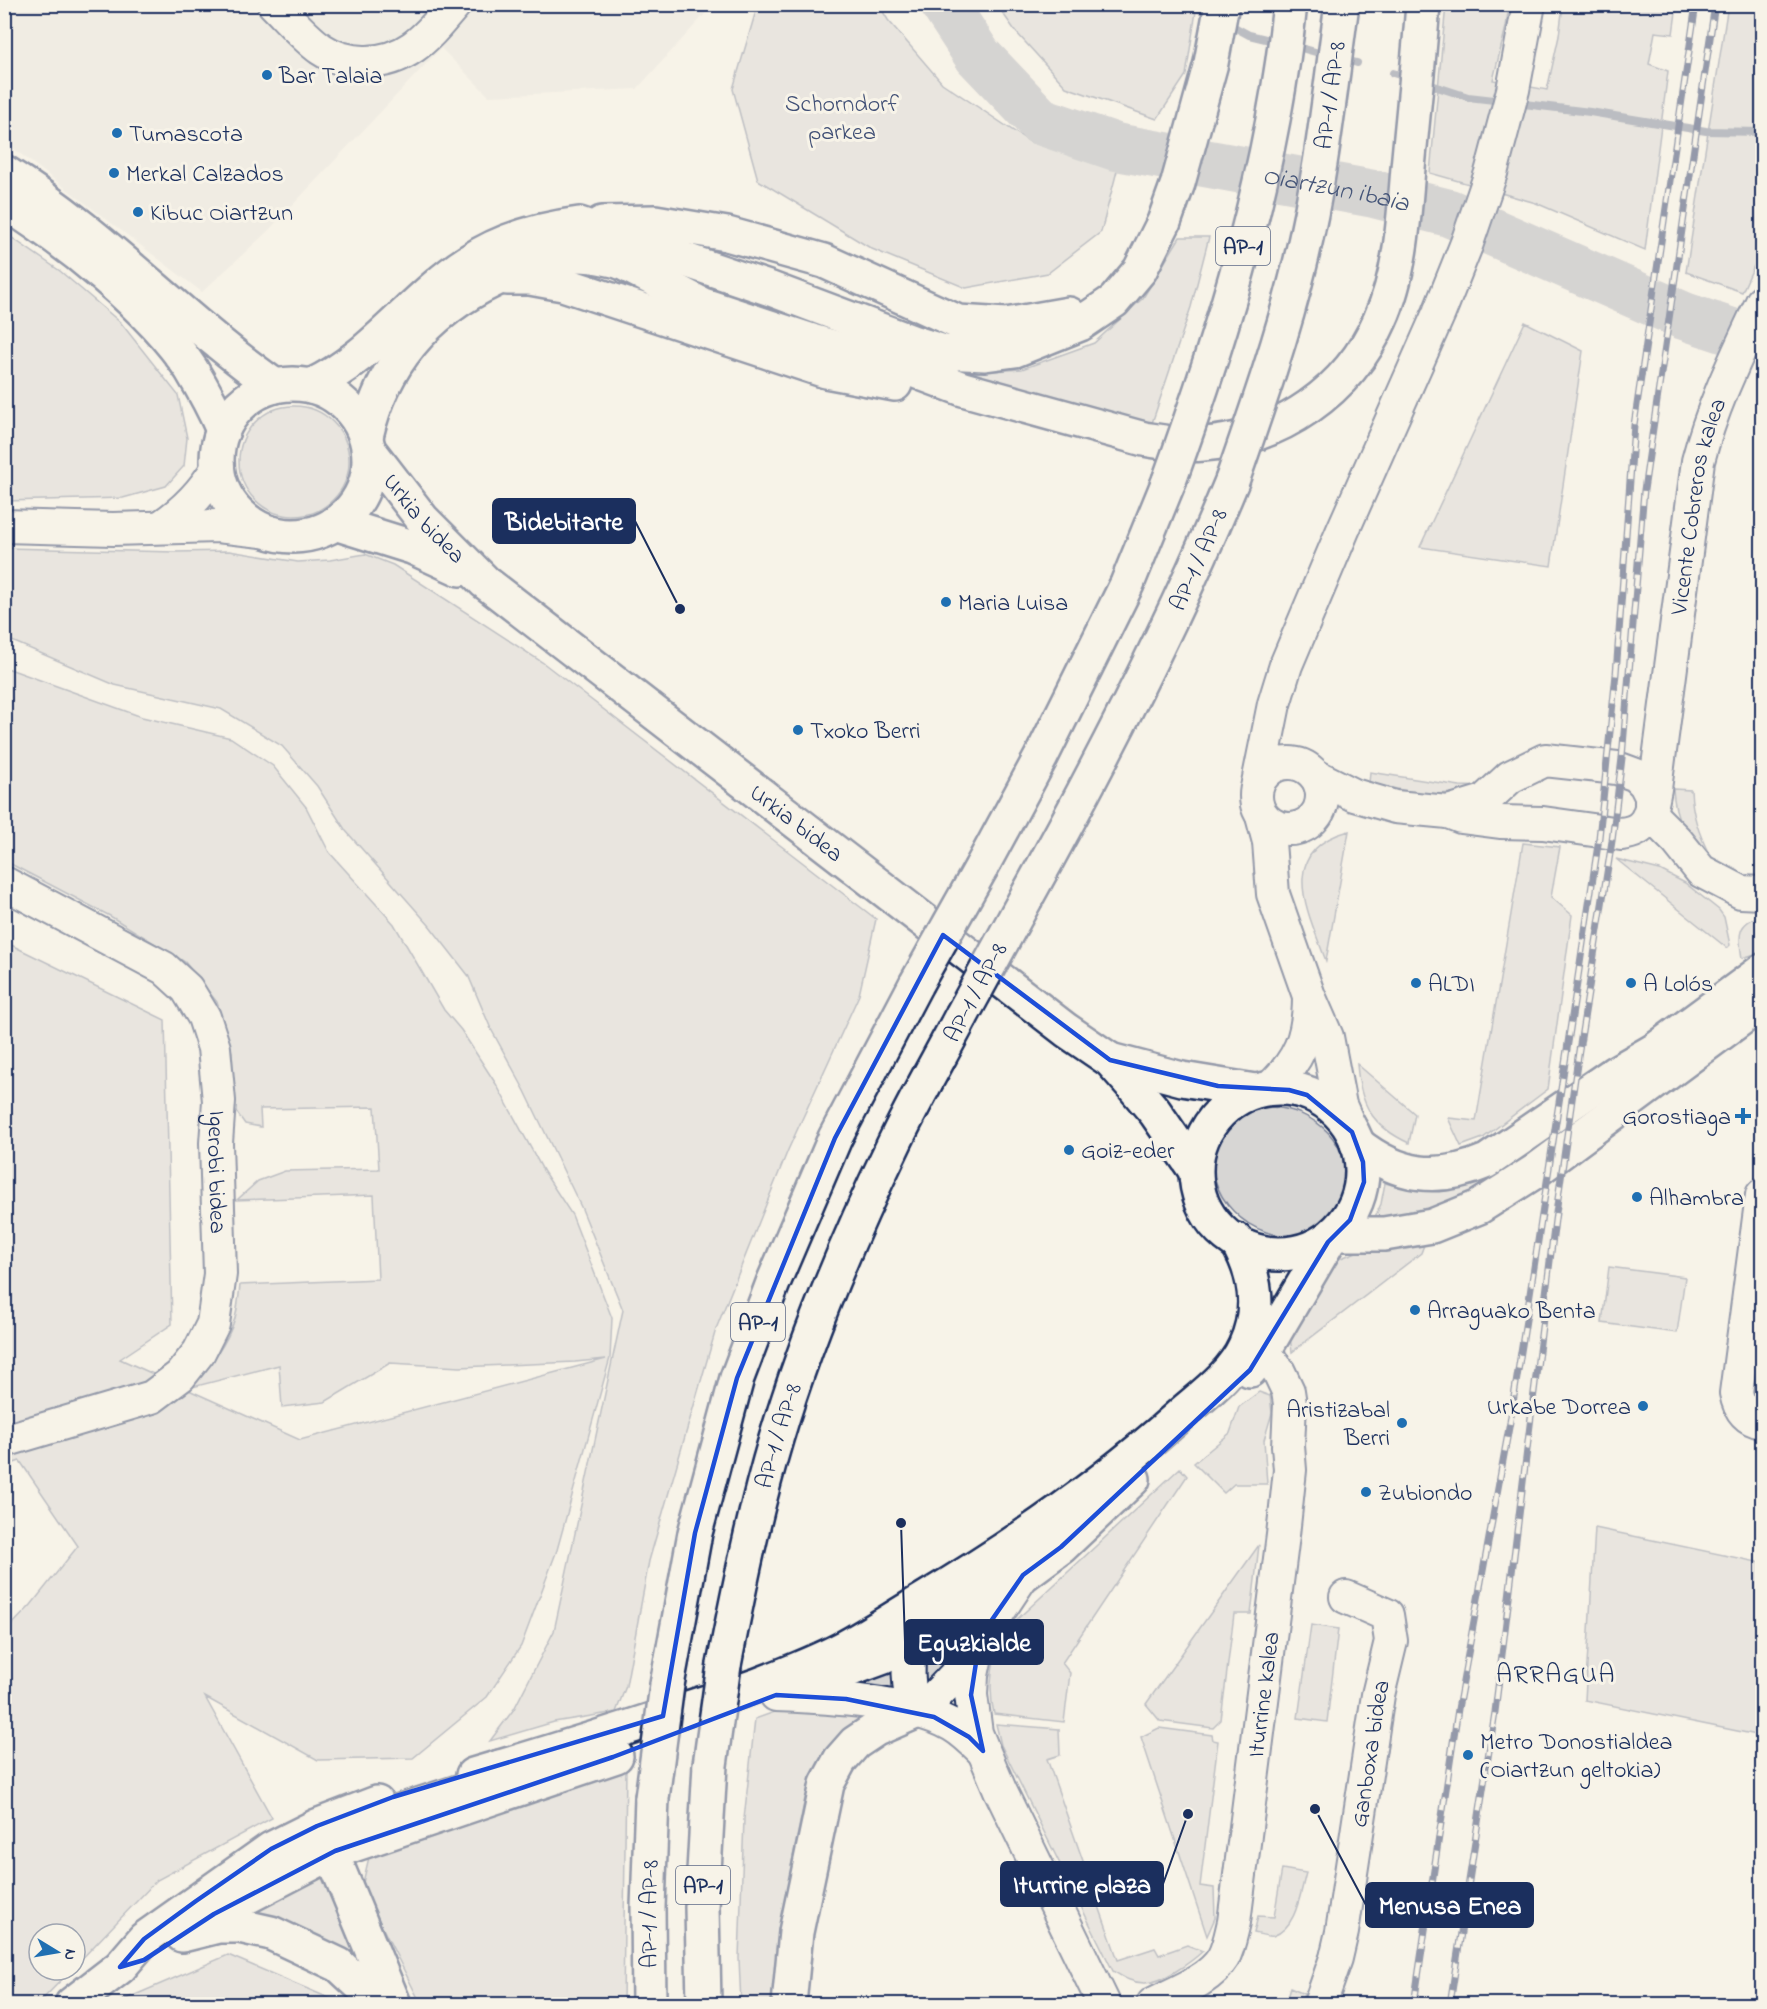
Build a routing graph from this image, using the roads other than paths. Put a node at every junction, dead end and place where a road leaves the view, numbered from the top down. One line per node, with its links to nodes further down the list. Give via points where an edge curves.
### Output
1 (274, 4): 2 (street, via 321,49 344,60 366,62 398,56 414,46)
2 (455, 4)
3 (1222, 4): 12 (main road, via 1191,140 1164,222 1140,270)
4 (1290, 4): 69 (main road, AP-1 / AP-8 / AP-1, bridge, via 1273,127 1252,212 1211,357 1169,481 1127,584 1041,757 835,1138 737,1378 695,1533 652,1798)
5 (1342, 4): 70 (main road, AP-1 / AP-8 / AP-1, bridge, via 1321,157 1301,263 1274,362 1232,481 1130,701 892,1147 802,1360 776,1439 724,1665 710,1765 702,1907)
6 (1423, 14): 17 (main road, via 1403,219 1390,293 1368,345 1332,389 1276,426 1230,441 1191,444 1144,439)
7 (1528, 15): 26 (street, via 1491,173 1467,243 1286,665)
8 (4, 172): 15 (main road, via 59,208 233,356)
9 (4, 202): 18 (main road, via 113,283 162,332 190,368)
10 (579, 224): 12 (main road, via 655,222 727,234 824,261 958,322 1006,325); 14 (main road, via 771,289); 16 (main road, via 521,236 468,261 348,365)
11 (496, 279): 14 (main road, via 554,257 576,255 619,261 710,286); 17 (main road, via 530,278 563,284 826,371 895,384); 19 (main road, via 435,317 400,356 377,398)
12 (1114, 301): 14 (main road, via 1080,324 1015,350)
13 (1762, 302): 27 (street, Vicente Cobreros kalea, via 1707,423 1698,461)
14 (910, 355): 17 (main road)
15 (275, 386): 16 (main road); 18 (main road, via 244,402)
16 (311, 386): 19 (main road, via 329,392 345,404 357,418)
17 (963, 389)
18 (223, 430): 20 (main road)
19 (367, 443): 21 (main road, via 366,483 348,512); 25 (main road, Urkia bidea, via 423,520)
20 (218, 467): 23 (street, via 194,501); 24 (main road, via 234,507 254,525)
21 (335, 523): 24 (main road, via 303,535); 25 (main road, Urkia bidea, via 412,547)
22 (4, 526): 23 (street)
23 (162, 526): 24 (street, via 217,526)
24 (270, 532)
25 (485, 582): 44 (main road, Urkia bidea)
26 (1272, 716): 30 (street, via 1282,742); 31 (street)
27 (1664, 727): 29 (street, via 1634,763); 35 (street, Vicente Cobreros kalea)
28 (1535, 765): 29 (street, via 1545,760); 33 (street, via 1510,777 1484,801); 37 (street, via 1524,778 1521,801 1528,816)
29 (1617, 768): 35 (street, via 1636,775 1645,784 1651,796)
30 (1307, 769): 31 (street, via 1288,762 1270,768); 32 (street, via 1354,795); 36 (street, via 1321,784 1323,793 1319,812)
31 (1258, 783): 34 (street, via 1256,800)
32 (1395, 807): 33 (street); 36 (street, via 1354,810)
33 (1448, 812): 37 (street, via 1461,817)
34 (1262, 816): 36 (street, via 1281,828 1297,829); 38 (street, via 1269,842)
35 (1644, 819): 37 (street, via 1621,834); 40 (street, via 1677,841 1698,867 1741,892)
36 (1309, 823): 38 (street, via 1285,845)
37 (1543, 823)
38 (1270, 869): 42 (street, via 1280,917)
39 (4, 882): 53 (street, Igerobi bidea, via 164,968 187,988 204,1017 214,1048 219,1101 216,1153 220,1274 213,1324 199,1352 180,1376 152,1397)
40 (1762, 893)
41 (1762, 970): 46 (main road, via 1655,1050 1468,1169 1430,1174 1410,1172 1372,1156)
42 (1309, 996): 45 (street, via 1307,1031 1301,1047 1293,1063); 46 (street, via 1327,1037 1340,1105)
43 (1762, 1003): 49 (main road, via 1534,1172 1479,1207 1432,1226)
44 (1110, 1060): 45 (main road, Urkia bidea, via 1182,1079); 47 (main road, Urkia bidea, via 1155,1112)
45 (1262, 1090): 46 (main road, via 1307,1095 1339,1116); 47 (main road, via 1234,1098 1218,1110 1204,1128)
46 (1354, 1138): 49 (main road, via 1363,1162 1364,1182 1359,1204)
47 (1195, 1170): 50 (main road, via 1203,1202 1221,1228)
48 (1762, 1195): 52 (street, via 1736,1393 1743,1411)
49 (1334, 1238): 50 (main road, via 1301,1254 1267,1252); 51 (main road)
50 (1236, 1240): 54 (main road, via 1252,1275 1255,1312 1251,1331 1234,1364 1147,1445)
51 (1264, 1351): 55 (main road, via 1228,1393 1061,1547); 73 (street, Iturrine kalea, via 1288,1391 1290,1470 1234,1922 1218,1965 1198,1981)
52 (1762, 1422)
53 (4, 1441)
54 (981, 1565): 58 (street, via 961,1590 924,1620); 62 (main road, via 841,1649 762,1684)
55 (1023, 1575): 57 (street); 58 (main road)
56 (1346, 1597): 74 (street, Ganboxa bidea, via 1387,1615 1391,1641 1378,1695 1342,1932)
57 (980, 1637): 60 (street, via 940,1694); 61 (street, via 971,1695 976,1733)
58 (914, 1641): 59 (main road, via 884,1657); 60 (street, via 908,1680)
59 (776, 1695): 60 (street, via 846,1699); 63 (main road, via 613,1757)
60 (915, 1712): 61 (street, via 952,1725); 71 (main road, via 855,1743 827,1784 796,1932)
61 (983, 1751): 72 (street)
62 (500, 1767): 63 (main road, via 468,1789 345,1830 337,1839); 65 (main road, via 349,1812 271,1850 144,1939)
63 (335, 1851): 64 (main road, via 214,1914); 68 (main road, via 337,1866)
64 (182, 1935): 65 (main road, via 144,1960); 67 (main road, via 218,1926 271,1933 339,1965)
65 (120, 1967): 66 (main road)
66 (72, 2004)
67 (381, 2004)
68 (394, 2004)
69 (649, 2004)
70 (704, 2004)
71 (789, 2004)
72 (1104, 2004)
73 (1153, 2004)
74 (1320, 2004)

